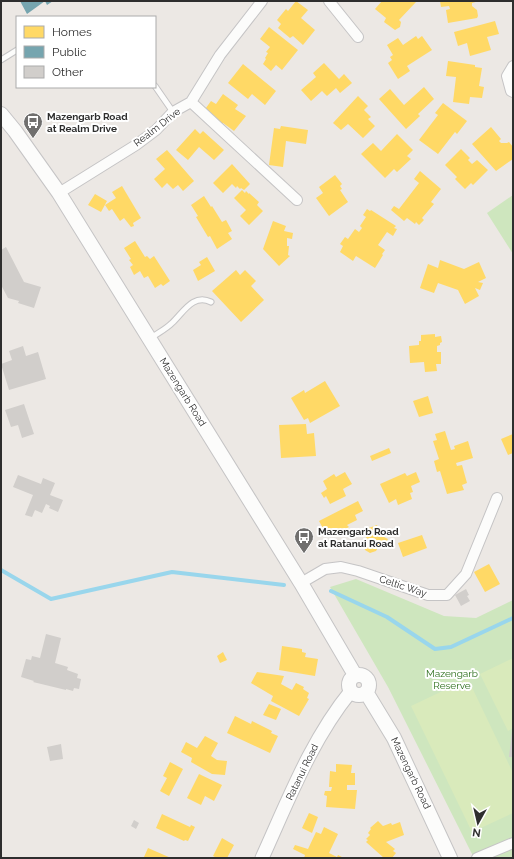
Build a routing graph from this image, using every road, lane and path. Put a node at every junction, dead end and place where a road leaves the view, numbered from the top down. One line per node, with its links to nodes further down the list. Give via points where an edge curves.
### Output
1 (262, 1): 9 (street, Realm Drive, via 220,55)
2 (329, 1): 3 (street)
3 (358, 37)
4 (16, 51): 5 (lane)
5 (1, 60)
6 (513, 66): 8 (street, via 507,76)
7 (156, 87): 10 (lane)
8 (513, 92)
9 (191, 102): 10 (street, Realm Drive); 13 (street)
10 (173, 112): 12 (street, Realm Drive, via 156,130 136,145)
11 (1, 114): 12 (main road, Mazengarb Road)
12 (59, 193): 15 (main road, Mazengarb Road)
13 (297, 200)
14 (211, 302): 15 (lane, via 201,300 189,304 172,324)
15 (150, 338): 17 (main road, Mazengarb Road)
16 (497, 498): 17 (street, Celtic Way, via 466,574 447,595 428,595 341,567 325,569)
17 (301, 583): 18 (main road, Mazengarb Road)
18 (355, 675): 19 (main road, via 349,682); 20 (main road, Mazengarb Road, via 362,675 368,679 369,686)
19 (351, 691): 20 (main road, via 360,695); 22 (street, Ratanui Road, via 315,744)
20 (366, 692): 23 (main road, Mazengarb Road, via 394,738)
21 (513, 843): 24 (street)
22 (262, 858)
23 (450, 858)
24 (477, 858)

